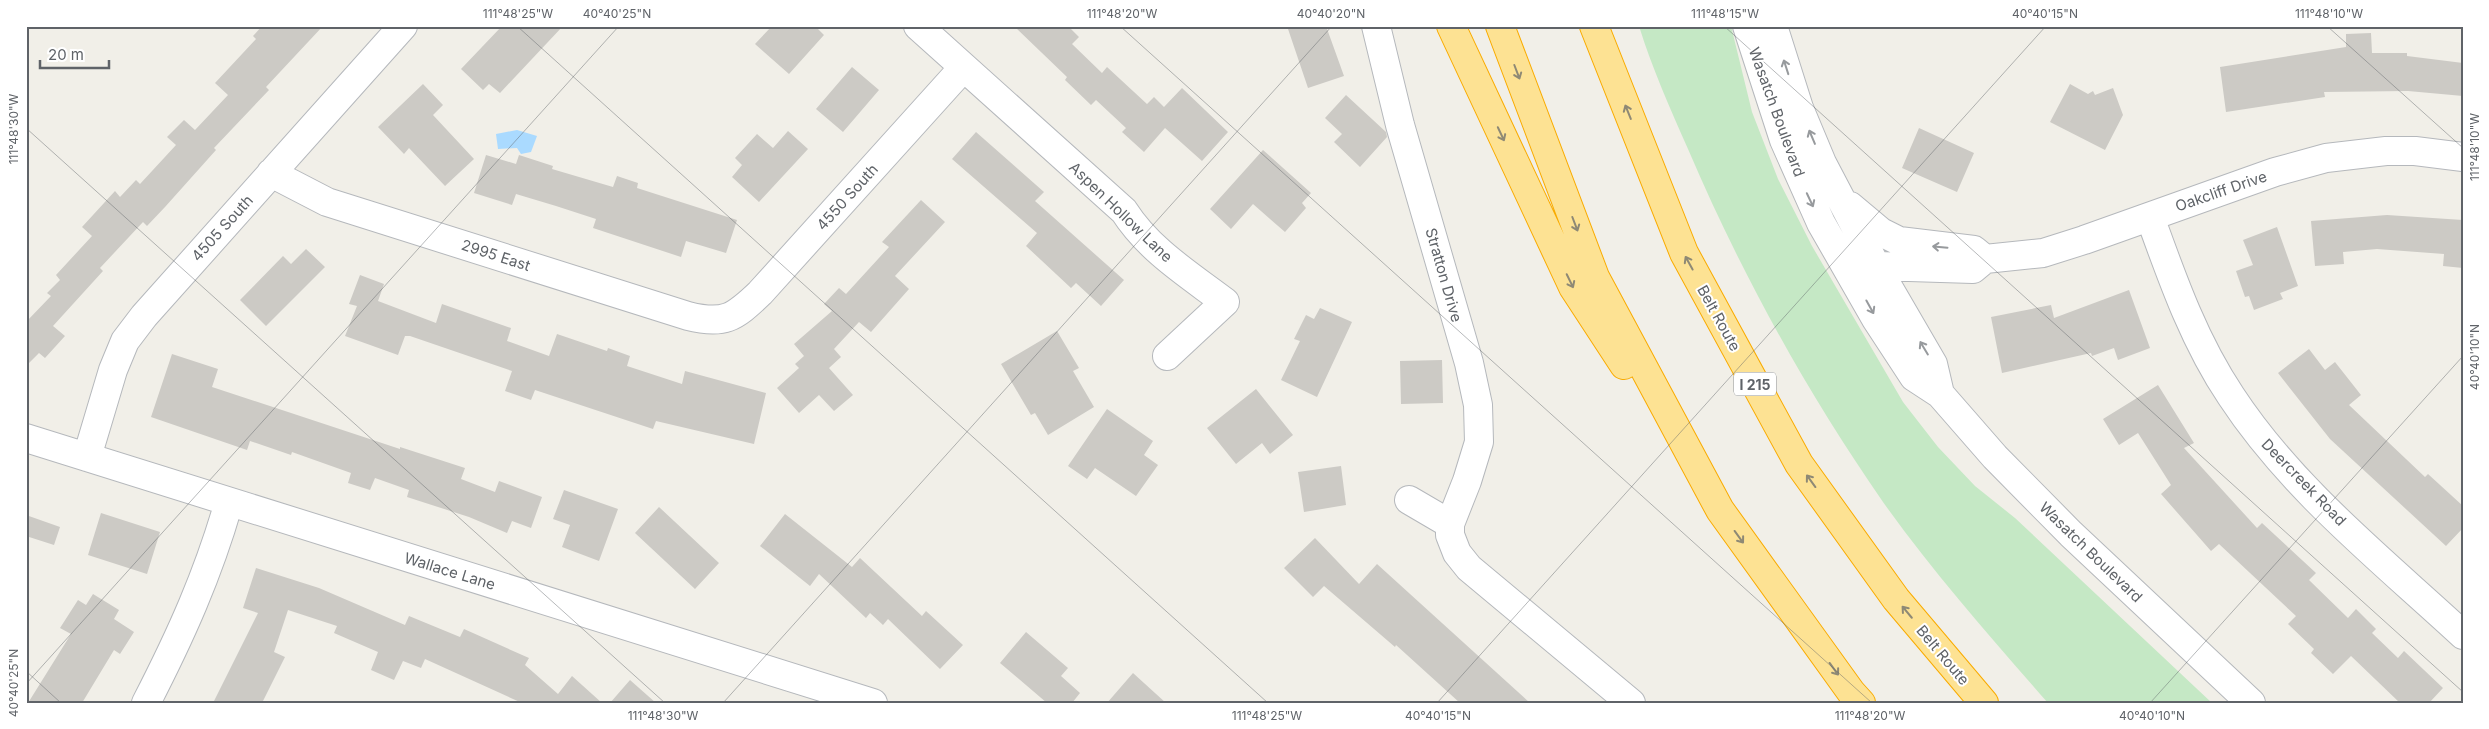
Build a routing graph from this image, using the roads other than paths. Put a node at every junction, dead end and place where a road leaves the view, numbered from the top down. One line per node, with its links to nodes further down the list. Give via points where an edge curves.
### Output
1 (403, 26): 11 (street, 4505 South)
2 (918, 26): 9 (street, Aspen Hollow Lane)
3 (1376, 26): 25 (street, Stratton Drive, via 1400,125 1469,363 1478,405 1479,442)
4 (1451, 26): 24 (highway, one-way to 24, via 1573,287)
5 (1500, 26): 24 (highway, one-way to 24, via 1595,277)
6 (1594, 26): 31 (highway, Belt Route / I 215, one-way to 6, via 1896,599 1799,464 1684,253)
7 (1747, 26): 15 (street, Wasatch Boulevard, one-way to 15, via 1784,140 1821,223)
8 (1773, 26): 12 (street, Wasatch Boulevard, one-way to 8, via 1799,108)
9 (964, 68): 17 (street, 4550 South, via 760,293 741,312); 18 (street, Aspen Hollow Lane, via 1124,211 1162,255 1225,302)
10 (2463, 157): 13 (street, Oakcliff Drive, via 2386,151 2326,158 2275,172)
11 (271, 173): 17 (street, 2995 East, via 327,202 688,316 708,321); 21 (street, 4505 South, via 125,341)
12 (1840, 198): 14 (street, one-way to 12, via 1974,250 1899,241 1881,232); 16 (street, Wasatch Boulevard)
13 (2150, 216): 14 (street, Oakcliff Drive, via 2043,252); 26 (street, Deercreek Road, via 2172,278 2201,343 2249,422 2308,490)
14 (1985, 259): 16 (street, Oakcliff Drive, via 1973,269)
15 (1845, 264): 16 (street, Oakcliff Drive); 19 (street, Wasatch Boulevard, one-way to 19, via 1914,377)
16 (1876, 266): 19 (street, Wasatch Boulevard, one-way to 16, via 1933,364)
17 (726, 320)
18 (1167, 356)
19 (1940, 394): 32 (street, Wasatch Boulevard, via 2070,534)
20 (26, 438): 21 (street, Wallace Lane)
21 (87, 457): 23 (street, Wallace Lane)
22 (1409, 500): 25 (street)
23 (229, 502): 27 (street, via 202,586 180,639); 28 (street, Wallace Lane)
24 (1720, 510): 30 (highway, one-way to 30)
25 (1450, 524): 29 (street, via 1452,545 1469,568)
26 (2463, 635)
27 (146, 703)
28 (874, 703)
29 (1631, 703)
30 (1861, 703)
31 (1984, 703)
32 (2250, 703)

